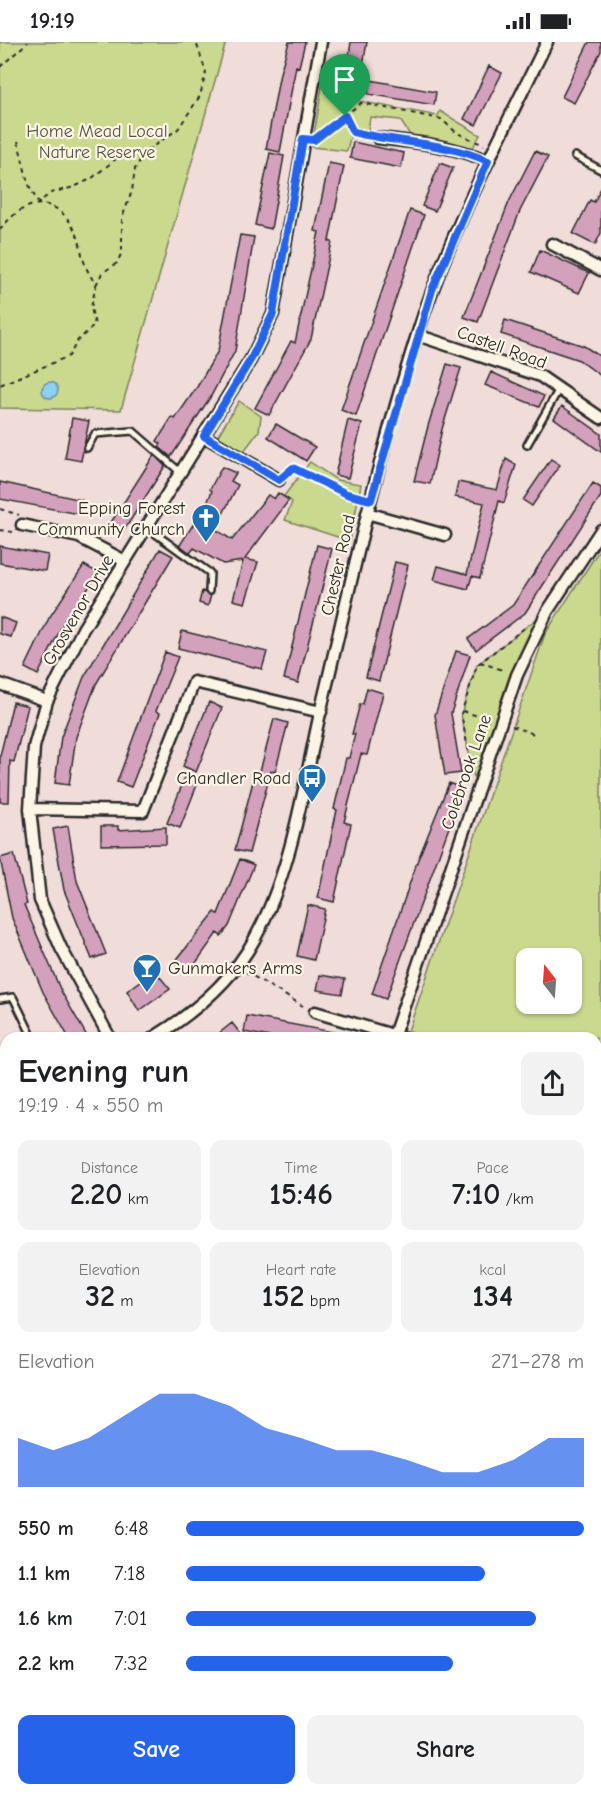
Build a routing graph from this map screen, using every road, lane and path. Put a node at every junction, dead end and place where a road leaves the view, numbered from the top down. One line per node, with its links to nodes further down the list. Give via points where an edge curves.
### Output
1 (28, 42): 5 (path)
2 (196, 42): 12 (path, via 206,72 200,96 178,129)
3 (321, 42): 6 (street, Grosvenor Drive)
4 (545, 43): 11 (street, Chester Road)
5 (0, 67)
6 (314, 75): 7 (path, via 325,78); 9 (street, Grosvenor Drive)
7 (345, 116): 8 (path, via 353,132); 9 (path, via 314,140); 11 (path, via 361,103 441,119 457,133)
8 (378, 138): 14 (street, via 438,146)
9 (303, 139): 25 (street, Grosvenor Drive, via 273,314 251,359)
10 (18, 141): 16 (path, via 28,183)
11 (495, 150): 14 (street, Chester Road)
12 (145, 152): 16 (path, via 117,158 91,180 51,193); 20 (path, via 135,169 122,218 122,252)
13 (575, 156): 15 (lane)
14 (488, 161): 21 (street, Chester Road, via 432,290)
15 (601, 170)
16 (38, 203): 17 (path, via 25,206); 20 (path, via 51,205 63,214 78,236 85,265)
17 (0, 230)
18 (552, 244): 19 (street)
19 (601, 270)
20 (96, 285): 22 (path, via 91,308 95,325 78,340 69,356)
21 (417, 335): 23 (street, Castell Road, via 540,376); 30 (street, Chester Road)
22 (0, 385)
23 (559, 389): 24 (street, Castell Road); 26 (lane)
24 (601, 418)
25 (204, 436): 28 (street, Grosvenor Drive); 29 (street)
26 (526, 445)
27 (87, 448): 28 (lane, via 95,434 133,431)
28 (180, 472): 34 (street, Grosvenor Drive)
29 (279, 480): 30 (path, via 293,468 347,494)
30 (371, 500): 32 (street, Chester Road)
31 (0, 509): 33 (path, via 19,513)
32 (368, 513): 36 (street); 45 (street, Chester Road)
33 (22, 525): 37 (street, via 79,537)
34 (146, 527): 37 (street, Grosvenor Drive); 38 (lane, via 210,573)
35 (601, 530): 39 (street, Colebrook Lane)
36 (445, 535)
37 (124, 561): 43 (street, Grosvenor Drive, via 83,629)
38 (209, 591)
39 (547, 612): 40 (path); 47 (street, Colebrook Lane, via 516,675)
40 (480, 662): 41 (path); 44 (path)
41 (499, 669)
42 (0, 684): 43 (street)
43 (47, 701): 50 (street, Grosvenor Drive, via 34,747)
44 (462, 711): 46 (path); 49 (path)
45 (321, 712): 50 (street, via 194,682 143,811); 51 (street, Chester Road, via 285,871 253,943)
46 (482, 718)
47 (501, 721): 48 (path); 59 (street, Colebrook Lane)
48 (534, 734)
49 (473, 771)
50 (30, 809): 56 (street, Grosvenor Drive, via 40,900)
51 (235, 965): 53 (path); 57 (street, Chester Road, via 205,1000)
52 (0, 999): 55 (lane, via 13,997)
53 (303, 1006)
54 (315, 1012): 58 (street)
55 (30, 1032)
56 (107, 1032)
57 (163, 1032)
58 (381, 1032)
59 (399, 1032)

